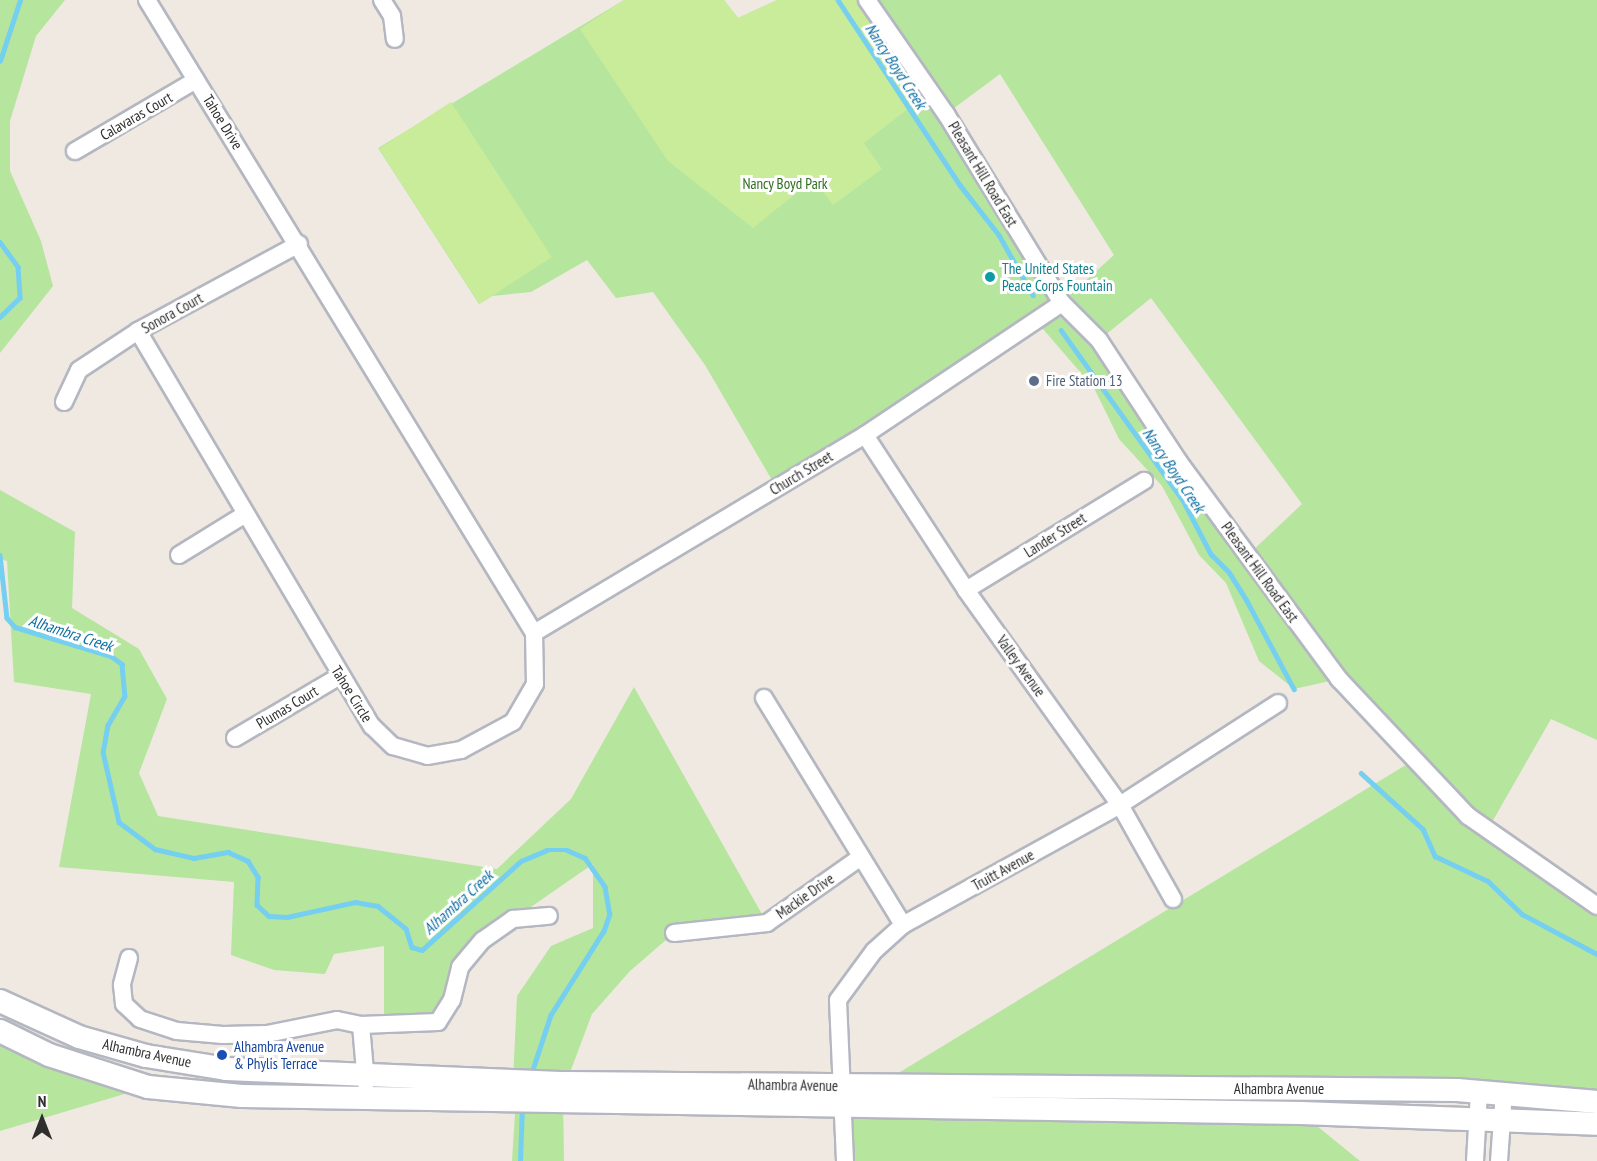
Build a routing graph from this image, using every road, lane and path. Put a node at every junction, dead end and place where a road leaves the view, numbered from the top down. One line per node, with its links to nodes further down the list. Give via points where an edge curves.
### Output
1 (147, 0): 5 (street, Tahoe Drive)
2 (382, 0): 4 (street, via 392,16)
3 (867, 0): 8 (street, Pleasant Hill Road East, via 946,114)
4 (395, 39)
5 (196, 80): 6 (street, Calavaras Court); 7 (street, Tahoe Drive)
6 (75, 151)
7 (299, 244): 9 (street, Sonora Court); 16 (street)
8 (1062, 303): 11 (street, Church Street); 24 (street, Pleasant Hill Road East, via 1099,340 1179,462 1339,679 1468,816)
9 (138, 331): 10 (street, Sonora Court, via 79,370); 13 (street, Tahoe Circle)
10 (64, 402)
11 (865, 435): 15 (street, Valley Avenue); 16 (street, Church Street)
12 (1144, 481): 15 (street, Lander Street)
13 (244, 515): 14 (street); 17 (street, Tahoe Circle)
14 (179, 555)
15 (966, 590): 21 (street, Valley Avenue)
16 (534, 633): 17 (street, Tahoe Circle, via 535,684 513,722 461,750 427,756 393,746 372,726)
17 (340, 676): 20 (street, Plumas Court)
18 (764, 698): 22 (street)
19 (1278, 703): 21 (street, Truitt Avenue)
20 (235, 738)
21 (1120, 805): 23 (street, Valley Avenue); 26 (street, Truitt Avenue)
22 (861, 857): 26 (street); 27 (street, Mackie Drive, via 766,923)
23 (1173, 899)
24 (1597, 906)
25 (549, 916): 30 (street, via 513,919 483,940 460,967 452,1000 438,1022)
26 (903, 926): 33 (street, Truitt Avenue, via 874,951 838,1000)
27 (674, 933)
28 (129, 958): 30 (street, via 122,985 124,1004 140,1020 177,1031 245,1035 337,1020)
29 (0, 1001): 32 (main road, Alhambra Avenue, via 79,1038 146,1056 226,1069)
30 (361, 1025): 32 (street)
31 (0, 1031): 38 (main road, Alhambra Avenue, via 49,1055 148,1087 303,1100)
32 (365, 1073): 34 (main road, Alhambra Avenue); 38 (street)
33 (839, 1086): 35 (main road, Alhambra Avenue); 36 (main road, Alhambra Avenue); 40 (street, Truitt Avenue)
34 (515, 1090): 36 (main road, Alhambra Avenue); 38 (main road, Alhambra Avenue)
35 (1479, 1091): 37 (main road, Alhambra Avenue); 41 (street)
36 (564, 1092): 40 (main road, Alhambra Avenue)
37 (1504, 1092): 39 (main road, Alhambra Avenue); 42 (street)
38 (367, 1096)
39 (1597, 1102)
40 (840, 1108): 41 (main road, Alhambra Avenue); 44 (street, Truitt Avenue)
41 (1477, 1117): 42 (main road, Alhambra Avenue); 45 (street)
42 (1502, 1118): 43 (main road, Alhambra Avenue); 46 (street)
43 (1597, 1124)
44 (845, 1161)
45 (1475, 1161)
46 (1500, 1161)

